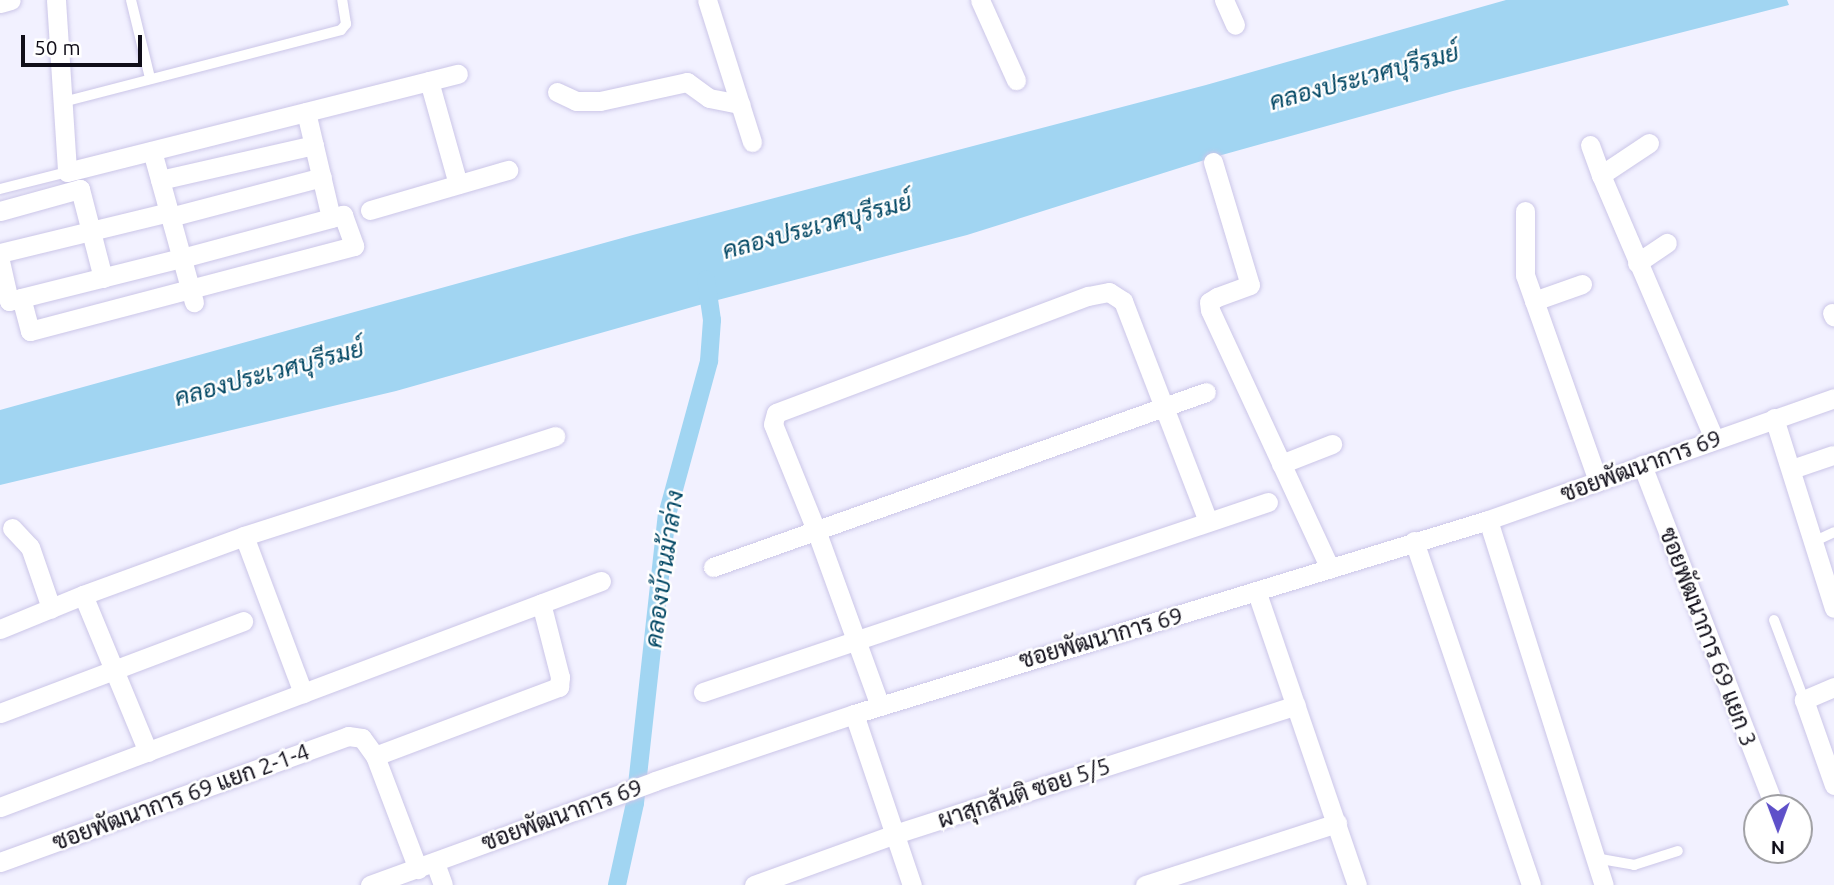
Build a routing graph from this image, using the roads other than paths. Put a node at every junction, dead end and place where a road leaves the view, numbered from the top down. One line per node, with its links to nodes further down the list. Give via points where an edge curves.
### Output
1 (11, 0): 8 (street)
2 (56, 0): 15 (street)
3 (131, 0): 11 (lane)
4 (342, 0): 11 (lane, via 346,24 341,30)
5 (708, 0): 16 (street)
6 (981, 0): 12 (street)
7 (1224, 0): 9 (street)
8 (0, 3)
9 (1235, 25)
10 (458, 74): 13 (street)
11 (150, 78): 15 (lane)
12 (1016, 79)
13 (429, 81): 17 (street); 29 (street)
14 (557, 92): 16 (street, via 576,101 600,101 687,82 709,98)
15 (63, 102): 25 (street)
16 (740, 104): 18 (street)
17 (306, 112): 20 (street); 22 (street)
18 (752, 142)
19 (1650, 143): 26 (street)
20 (314, 145): 27 (street); 28 (street)
21 (1590, 145): 26 (street)
22 (152, 151): 25 (street); 28 (street)
23 (1213, 163): 55 (street, via 1250,285 1209,302 1210,310)
24 (508, 170): 29 (street)
25 (67, 172): 30 (lane)
26 (1601, 175): 41 (street)
27 (322, 177): 34 (street); 35 (street)
28 (160, 180): 34 (street)
29 (458, 184): 31 (street)
30 (0, 189)
31 (370, 210)
32 (0, 211): 36 (street, via 80,188)
33 (1525, 211): 46 (street, via 1525,275)
34 (169, 214): 36 (street); 39 (street)
35 (331, 218): 39 (street); 44 (street, via 344,215 354,246)
36 (91, 230): 38 (street); 42 (street)
37 (1667, 243): 41 (street)
38 (0, 253)
39 (181, 258): 42 (street); 44 (street)
40 (0, 261): 45 (street, via 9,301)
41 (1637, 263): 52 (street)
42 (103, 278): 45 (street)
43 (1582, 284): 46 (street)
44 (192, 296): 45 (street, via 30,331)
45 (21, 298)
46 (1534, 301): 58 (street)
47 (1206, 392): 49 (street)
48 (1834, 398): 50 (street, ซอยพัฒนาการ 69)
49 (1162, 408): 61 (street); 63 (street); 63 (street, via 1123,301 1109,292 1088,296 776,413 773,424)
50 (1774, 418): 52 (street, ซอยพัฒนาการ 69); 57 (street)
51 (555, 436): 65 (street)
52 (1714, 439): 56 (street, ซอยพัฒนาการ 69)
53 (1332, 444): 55 (street)
54 (1833, 456): 57 (street)
55 (1282, 464): 69 (street)
56 (1642, 465): 58 (street, ซอยพัฒนาการ 69); 93 (street, ซอยพัฒนาการ 69 แยก 3)
57 (1792, 469): 67 (street)
58 (1598, 481): 60 (street, ซอยพัฒนาการ 69)
59 (1268, 502): 61 (street)
60 (1488, 520): 66 (street, ซอยพัฒนาการ 69); 98 (street)
61 (1209, 521): 79 (street)
62 (12, 528): 74 (street, via 30,547)
63 (816, 530): 68 (street); 79 (street)
64 (1834, 532): 67 (lane)
65 (244, 536): 72 (street); 83 (street)
66 (1414, 541): 69 (street, ซอยพัฒนาการ 69); 107 (street)
67 (1813, 542): 75 (street)
68 (713, 567)
69 (1330, 568): 71 (street, ซอยพัฒนาการ 69)
70 (601, 581): 73 (street)
71 (1256, 593): 85 (street); 86 (street, ซอยพัฒนาการ 69)
72 (83, 594): 74 (street); 80 (street)
73 (541, 603): 83 (street); 91 (street, via 559,687)
74 (51, 608): 78 (street)
75 (1834, 608)
76 (1774, 620): 84 (lane)
77 (243, 621): 80 (street)
78 (0, 629)
79 (854, 639): 82 (street); 86 (street)
80 (114, 670): 87 (street); 89 (street)
81 (1834, 687): 84 (street)
82 (703, 692)
83 (303, 693): 89 (street)
84 (1804, 699): 90 (street)
85 (1296, 705): 95 (street); 96 (street, ผาสุกสันติ ซอย 5/5)
86 (880, 706): 88 (street, ซอยพัฒนาการ 69)
87 (0, 713)
88 (854, 714): 96 (street); 100 (street, ซอยพัฒนาการ 69, via 574,809)
89 (148, 752): 94 (street)
90 (1829, 754): 92 (street)
91 (375, 756): 99 (street, ซอยพัฒนาการ 69 แยก 2-1-4, via 362,738 348,736); 100 (street)
92 (1834, 785)
93 (1769, 794)
94 (0, 807)
95 (1337, 823): 105 (street); 106 (street)
96 (895, 834): 103 (street, ผาสุกสันติ ซอย 5/5); 104 (street)
97 (1678, 851): 98 (lane, via 1634,866)
98 (1595, 858): 108 (street)
99 (0, 862)
100 (427, 866): 101 (street, ซอยพัฒนาการ 69); 102 (street)
101 (370, 885)
102 (443, 885)
103 (754, 885)
104 (912, 885)
105 (1145, 885)
106 (1357, 885)
107 (1531, 885)
108 (1604, 885)

